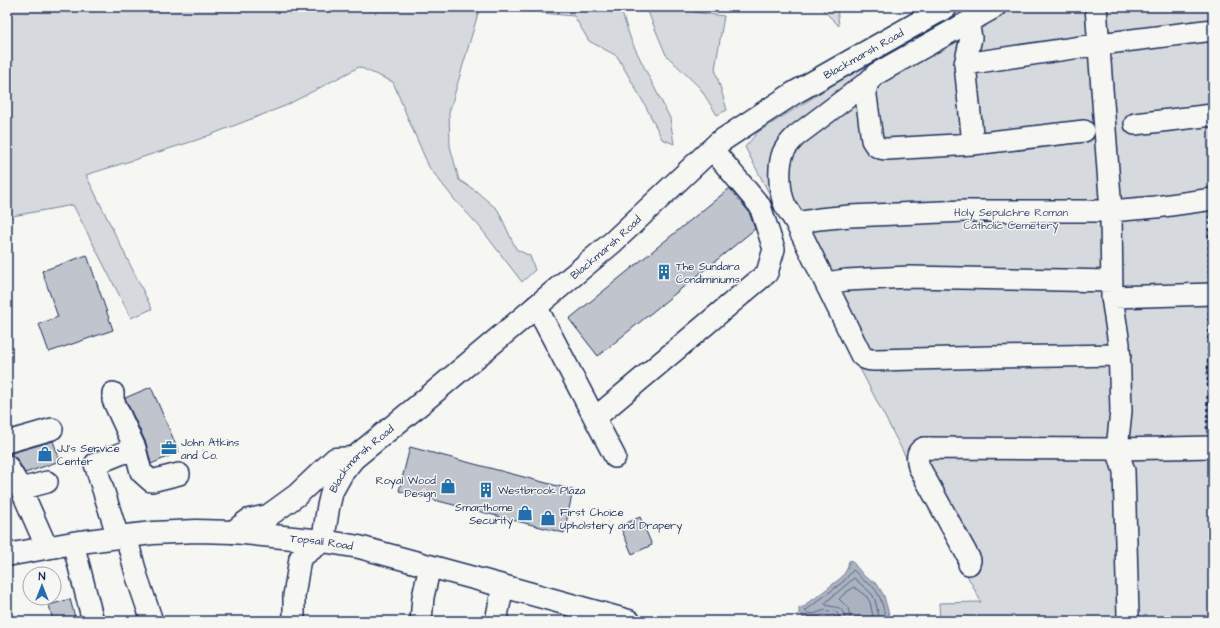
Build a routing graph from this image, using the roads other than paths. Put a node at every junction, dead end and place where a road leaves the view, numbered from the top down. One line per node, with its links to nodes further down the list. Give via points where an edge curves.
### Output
1 (946, 7): 13 (main road, Blackmarsh Road, via 794,93)
2 (994, 7): 4 (lane)
3 (1096, 7): 6 (lane)
4 (968, 22): 7 (lane, via 971,38); 8 (lane, via 876,74)
5 (1213, 30): 6 (lane)
6 (1098, 45): 7 (lane); 15 (lane)
7 (965, 64): 12 (lane)
8 (869, 81): 12 (lane, via 866,96 872,140 877,147 887,149); 16 (lane, via 796,136 783,153 780,173 782,194)
9 (1213, 115): 10 (lane)
10 (1135, 124)
11 (1084, 131): 12 (lane)
12 (973, 144)
13 (712, 149): 20 (main road, Blackmarsh Road, via 613,242); 23 (lane, via 760,206 774,249 767,273)
14 (1211, 200): 15 (lane)
15 (1110, 211): 16 (lane, via 965,211 850,216); 18 (lane)
16 (796, 223): 17 (lane)
17 (826, 283): 18 (lane, via 909,278); 21 (lane, via 861,355 868,360)
18 (1112, 289): 19 (lane); 21 (lane)
19 (1211, 294)
20 (536, 306): 23 (lane); 30 (main road, Blackmarsh Road)
21 (1120, 355): 28 (lane, via 1121,411)
22 (114, 393): 27 (lane, via 114,400)
23 (595, 418): 29 (lane)
24 (52, 429): 25 (lane)
25 (7, 442)
26 (1210, 447): 28 (lane)
27 (135, 448): 32 (lane, via 141,472 151,481); 36 (lane, via 95,464)
28 (1117, 449): 41 (lane, via 920,450 917,458 919,467 970,560); 50 (lane, via 1124,471)
29 (615, 457)
30 (354, 458): 35 (main road, via 335,459 297,495 268,516 249,520); 37 (main road, Blackmarsh Road, via 332,491)
31 (7, 466): 34 (lane)
32 (179, 474)
33 (46, 482): 34 (lane)
34 (21, 489): 39 (lane)
35 (233, 532): 36 (main road, Topsail Road, via 196,531); 37 (main road, Topsail Road)
36 (122, 536): 38 (main road, Topsail Road); 45 (lane)
37 (323, 541): 42 (main road, Topsail Road, via 359,547); 46 (lane, via 300,558 294,596)
38 (73, 543): 39 (main road, Topsail Road); 44 (lane)
39 (46, 548): 40 (main road, Topsail Road)
40 (7, 555)
41 (969, 564)
42 (430, 566): 43 (main road, Topsail Road); 47 (lane)
43 (503, 586): 48 (lane); 49 (main road, Topsail Road)
44 (93, 621)
45 (152, 621)
46 (294, 621)
47 (421, 621)
48 (496, 621)
49 (629, 621)
50 (1127, 621)

